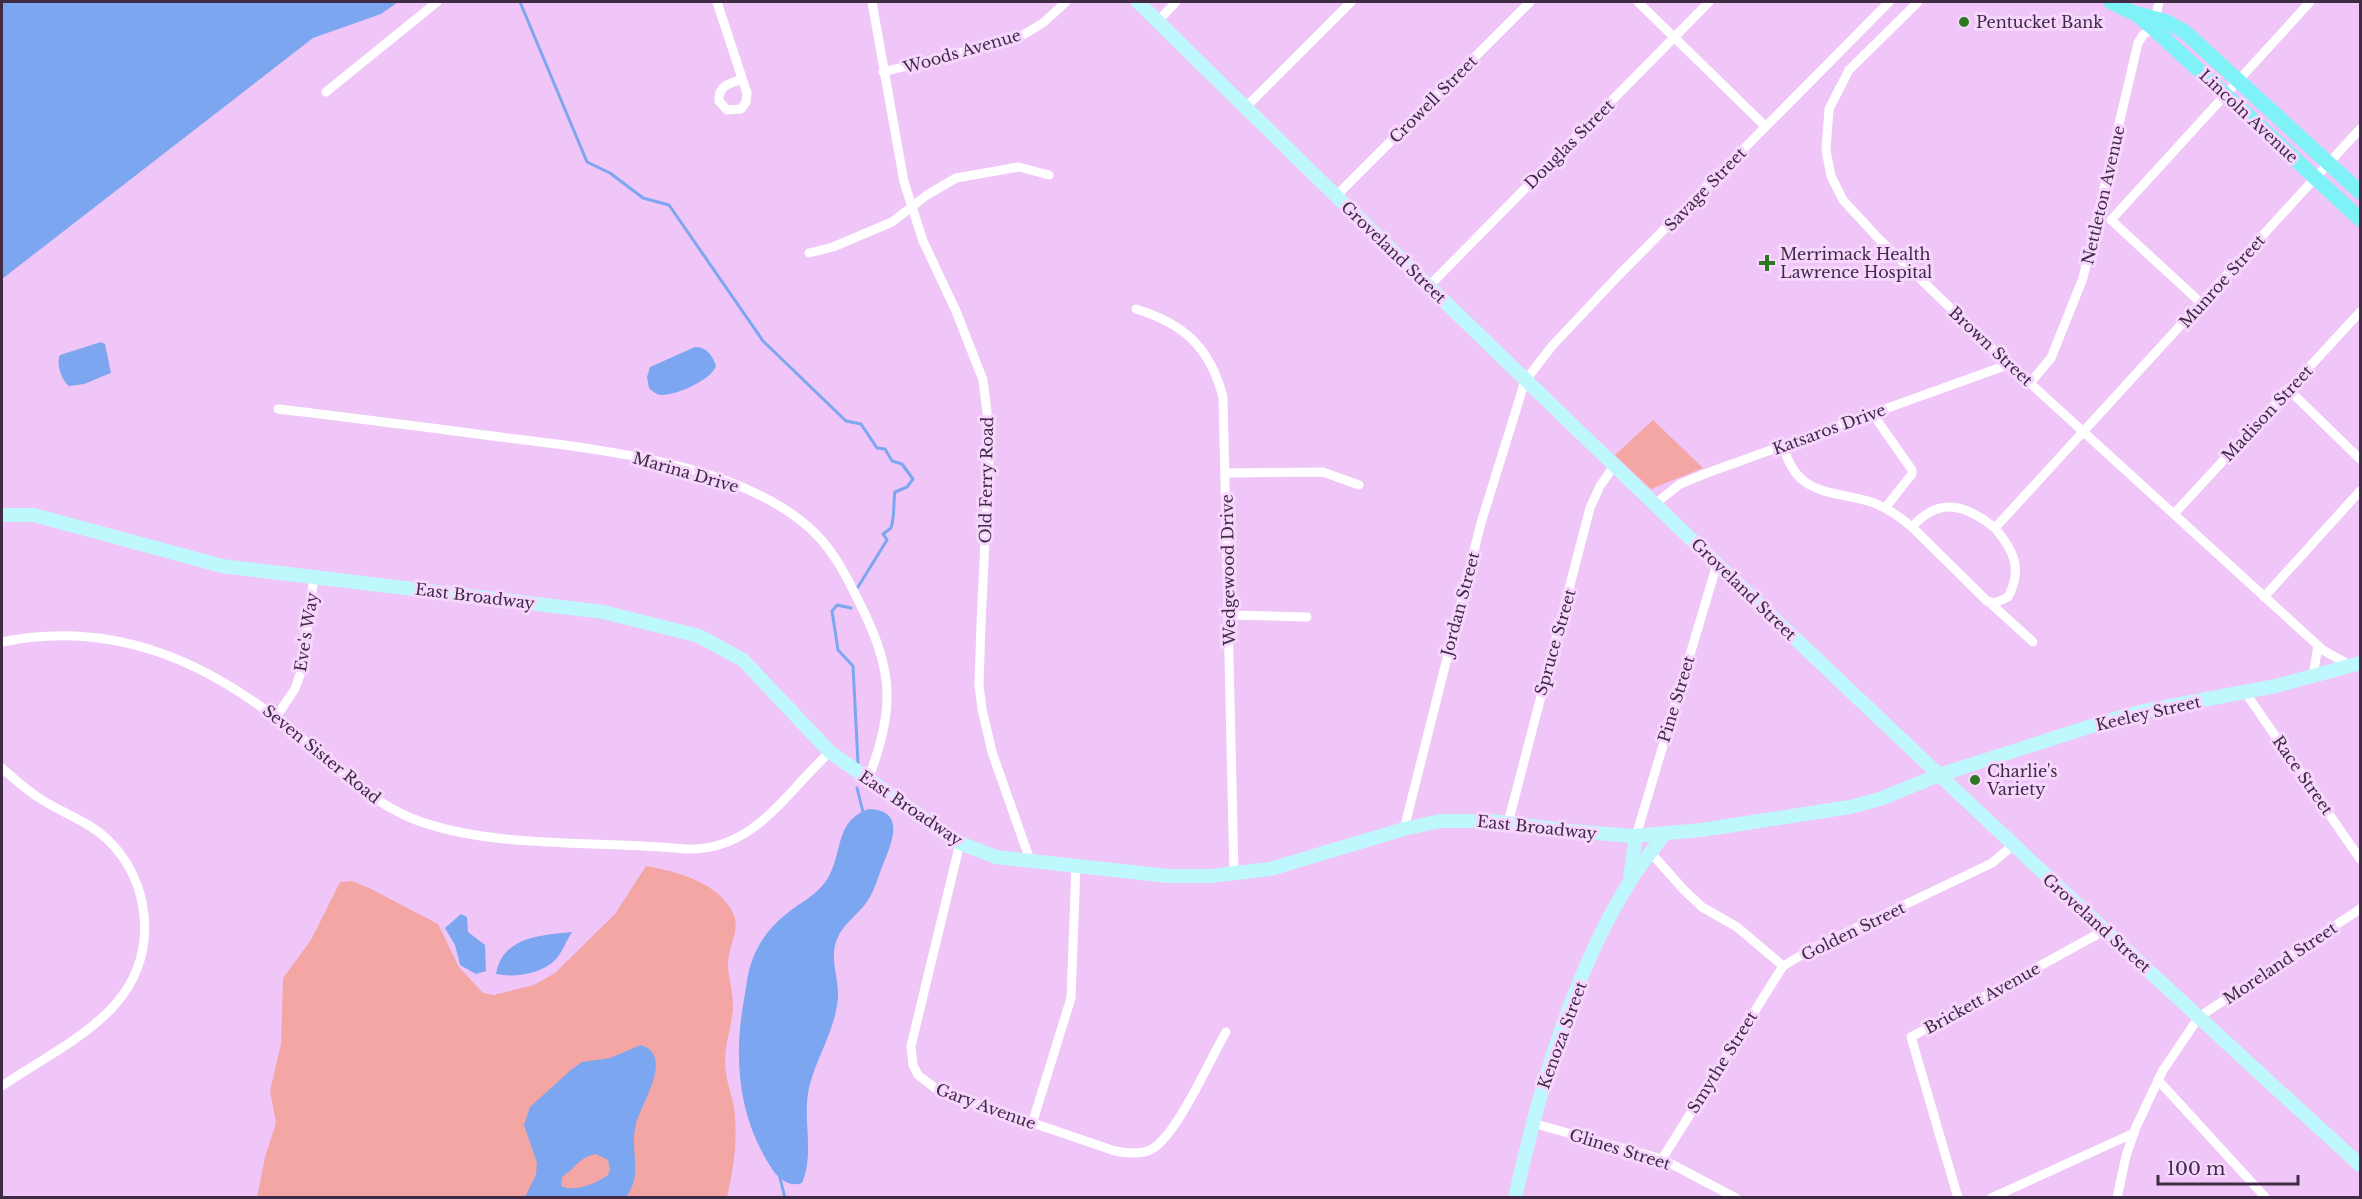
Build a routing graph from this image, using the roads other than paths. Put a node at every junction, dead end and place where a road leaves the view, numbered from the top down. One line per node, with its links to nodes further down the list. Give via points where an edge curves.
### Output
1 (437, 2): 23 (street)
2 (717, 2): 22 (street)
3 (872, 2): 20 (street, Old Ferry Road)
4 (1066, 2): 20 (street, Woods Avenue, via 1018,38)
5 (1138, 2): 17 (street, Groveland Street)
6 (1176, 2): 17 (street)
7 (1351, 2): 25 (street)
8 (1530, 2): 32 (street, Crowell Street)
9 (1638, 2): 19 (street)
10 (1709, 2): 19 (street, Douglas Street)
11 (1889, 2): 16 (street, Savage Street); 26 (street, Savage Street)
12 (1918, 2): 16 (street, Brown Street)
13 (2111, 2): 18 (main road, Lincoln Avenue)
14 (2159, 2): 18 (street, Nettleton Avenue)
15 (2310, 2): 21 (street)
16 (1905, 15): 40 (street, Brown Street, via 1850,70 1836,93 1825,138 1831,176 1855,214)
17 (1158, 21): 25 (street, Groveland Street)
18 (2154, 23): 21 (main road, Lincoln Avenue, via 2185,32); 24 (main road, Lincoln Avenue); 42 (street, Nettleton Avenue, via 2138,43 2084,278 2051,358)
19 (1674, 37): 26 (street); 36 (street, Douglas Street)
20 (883, 72): 33 (street, Old Ferry Road)
21 (2237, 79): 24 (street); 28 (main road, Lincoln Avenue)
22 (742, 80)
23 (326, 92)
24 (2224, 93): 30 (main road, Lincoln Avenue); 37 (street, via 2111,219)
25 (1245, 108): 32 (street, Groveland Street)
26 (1766, 126): 41 (street, Savage Street, via 1577,318)
27 (2361, 129): 28 (street, Munroe Street)
28 (2329, 163): 30 (street, Munroe Street); 31 (main road, Lincoln Avenue)
29 (1049, 175): 33 (street, via 1019,167 956,178)
30 (2316, 178): 34 (main road, Lincoln Avenue); 37 (street, Munroe Street)
31 (2361, 192)
32 (1336, 196): 36 (street, Groveland Street)
33 (912, 207): 35 (street, via 892,222); 84 (street, Old Ferry Road, via 983,380 990,436 981,624 982,709 992,752)
34 (2361, 219)
35 (809, 253)
36 (1429, 286): 41 (street, Groveland Street)
37 (2201, 303): 46 (street, Munroe Street)
38 (1136, 309): 50 (street, Wedgewood Drive, via 1189,334 1212,367 1224,404)
39 (2361, 312): 43 (street, Madison Street)
40 (2010, 364): 42 (street, Brown Street); 45 (street, Katsaros Drive)
41 (1525, 381): 49 (street, Groveland Street); 77 (street, Jordan Street, via 1481,524)
42 (2030, 383): 46 (street, Brown Street)
43 (2288, 389): 48 (street); 55 (street, Madison Street)
44 (278, 409): 75 (street, Marina Drive, via 622,454 736,485 785,511 816,533 834,555 881,650 887,706)
45 (1872, 413): 47 (street, Katsaros Drive); 54 (street, via 1912,470)
46 (2084, 432): 55 (street, Brown Street); 58 (street, Munroe Street)
47 (1783, 445): 53 (street, Katsaros Drive, via 1680,484); 54 (street, via 1793,472 1810,486)
48 (2361, 459)
49 (1614, 466): 53 (street, Groveland Street); 76 (street, Spruce Street, via 1590,508)
50 (1226, 473): 51 (street, via 1323,472); 63 (street, Wedgewood Drive)
51 (1359, 485)
52 (2361, 491): 61 (street)
53 (1655, 504): 59 (street, Groveland Street)
54 (1885, 508): 57 (street)
55 (2174, 514): 61 (street, Brown Street)
56 (2, 515): 60 (street, East Broadway, via 34,515 222,566)
57 (1912, 527): 58 (street, via 1928,512 1950,506 1976,513); 62 (street)
58 (1995, 528): 62 (street, via 2013,552 2018,573 2008,597 1998,603)
59 (1717, 564): 74 (street, Groveland Street); 79 (street, Pine Street)
60 (314, 576): 71 (street, Eve's Way, via 302,669 295,689); 72 (street, East Broadway, via 603,612 699,636 743,660)
61 (2264, 597): 67 (street, Brown Street)
62 (1987, 601): 66 (street)
63 (1229, 615): 64 (street); 86 (street, Wedgewood Drive)
64 (1307, 617)
65 (2, 642): 71 (street, Seven Sister Road, via 61,636 140,646 214,675)
66 (2033, 642)
67 (2318, 646): 68 (street, Brown Street); 69 (street)
68 (2356, 664): 69 (street, Keeley Street)
69 (2313, 676): 70 (street, Keeley Street)
70 (2245, 692): 74 (street, Keeley Street, via 2144,711); 83 (street, Race Street)
71 (276, 717): 72 (street, Seven Sister Road, via 371,796 429,825 470,835 685,849 719,846 750,833)
72 (830, 752): 75 (street, East Broadway)
73 (2, 768): 94 (street, via 43,801 91,826 114,847 136,882 145,933 135,974 113,1009)
74 (1939, 775): 78 (street, East Broadway, via 1850,807); 81 (street, Groveland Street)
75 (868, 780): 80 (street, East Broadway)
76 (1508, 823): 77 (street, East Broadway, via 1440,821); 79 (street, East Broadway)
77 (1404, 829): 86 (street, East Broadway, via 1270,869)
78 (1664, 834): 79 (street, East Broadway); 82 (street, Kenoza Street)
79 (1636, 836): 87 (street, Kenoza Street)
80 (960, 843): 84 (street, East Broadway, via 996,857); 96 (street, Gary Avenue, via 911,1046 913,1065 918,1075 939,1091)
81 (2012, 846): 89 (street, Groveland Street); 90 (street, Golden Street, via 1992,863)
82 (1651, 853): 87 (street, Kenoza Street); 90 (street, Golden Street, via 1702,907 1737,927)
83 (2361, 859)
84 (1030, 860): 85 (street, East Broadway)
85 (1076, 865): 86 (street, East Broadway, via 1168,876); 96 (street, via 1071,998)
86 (1234, 874)
87 (1630, 881): 95 (street, Kenoza Street, via 1584,974)
88 (2361, 909): 91 (street, Moreland Street)
89 (2105, 930): 91 (street, Groveland Street); 102 (street, Brickett Avenue, via 1911,1037)
90 (1783, 966): 98 (street, Smythe Street)
91 (2199, 1017): 93 (street); 99 (street, Groveland Street)
92 (1226, 1032): 96 (street, Gary Avenue, via 1177,1120 1152,1149 1137,1153 1115,1151)
93 (2158, 1080): 97 (street); 105 (street)
94 (2, 1086)
95 (1532, 1123): 98 (street, Glines Street); 100 (street, Kenoza Street)
96 (1032, 1124)
97 (2134, 1133): 103 (street); 104 (street)
98 (1662, 1159): 101 (street, Glines Street)
99 (2361, 1165)
100 (1515, 1197)
101 (1736, 1197)
102 (1958, 1197)
103 (1991, 1197)
104 (2117, 1197)
105 (2266, 1197)

